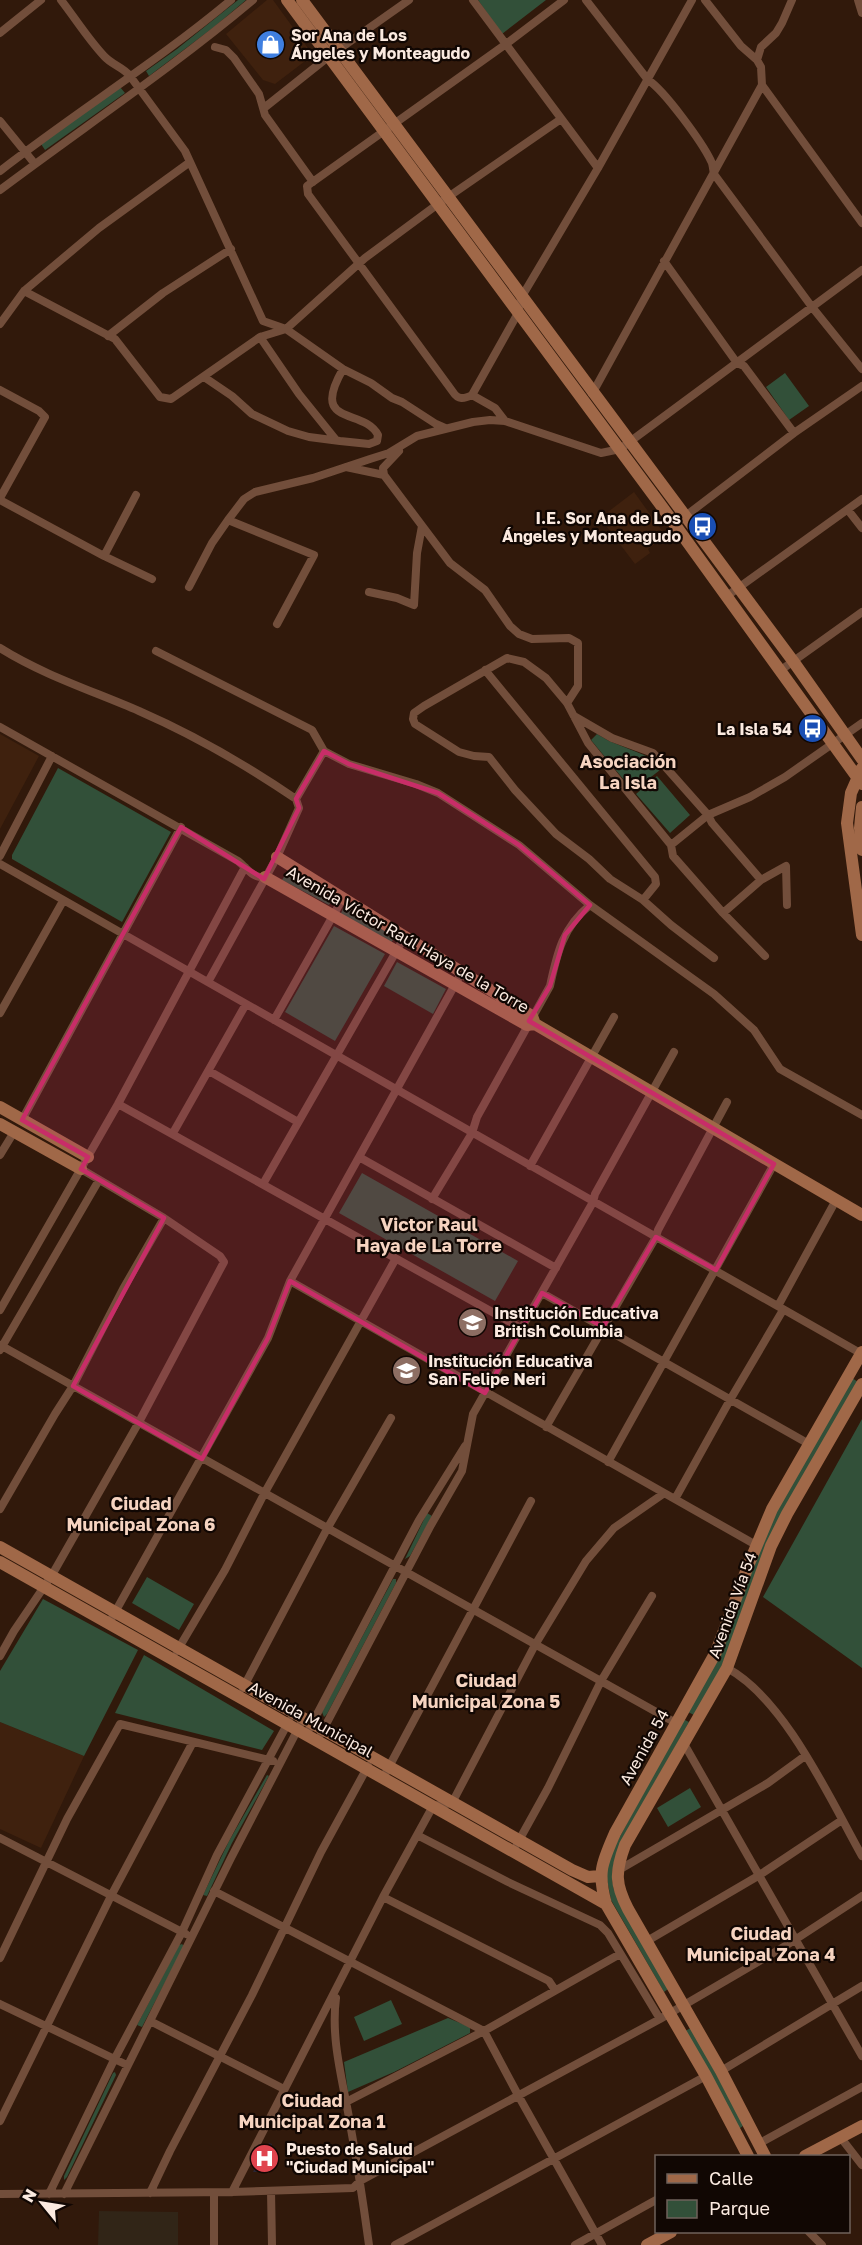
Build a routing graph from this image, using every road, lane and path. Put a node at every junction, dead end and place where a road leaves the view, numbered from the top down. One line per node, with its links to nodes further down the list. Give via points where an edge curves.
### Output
1 (41, 0): 16 (street)
2 (61, 0): 22 (street, via 105,57)
3 (231, 0): 22 (street)
4 (253, 0): 25 (street)
5 (287, 0): 20 (street)
6 (302, 0): 19 (street)
7 (409, 0): 19 (street)
8 (473, 0): 17 (street)
9 (564, 0): 17 (street)
10 (586, 0): 23 (street)
11 (692, 0): 23 (street)
12 (792, 0): 21 (street, via 776,33 761,47)
13 (858, 0): 15 (street)
14 (704, 1): 21 (street)
15 (862, 13)
16 (0, 33)
17 (506, 44): 27 (street); 29 (street)
18 (214, 47): 26 (street, via 226,50 234,58)
19 (340, 50): 20 (street); 29 (street)
20 (328, 57): 26 (street); 29 (street)
21 (757, 60): 24 (street)
22 (130, 76): 25 (street); 30 (street)
23 (648, 80): 33 (street); 35 (street, via 657,86 694,135 712,162)
24 (762, 86): 35 (street); 39 (street)
25 (140, 88): 31 (street); 32 (street)
26 (264, 108): 36 (street, via 265,115)
27 (561, 119): 33 (street); 38 (street)
28 (0, 121): 30 (street)
29 (389, 128): 36 (street); 38 (street)
30 (24, 152): 32 (street); 34 (street)
31 (190, 162): 40 (street); 44 (street, via 99,228)
32 (35, 164): 37 (street)
33 (598, 168): 45 (street)
34 (0, 171)
35 (714, 174): 41 (street); 46 (street)
36 (313, 182): 42 (street, via 307,186 308,194)
37 (0, 190)
38 (443, 201): 42 (street); 45 (street); 47 (street)
39 (862, 223)
40 (231, 249): 49 (street, via 263,321); 50 (street, via 163,293)
41 (664, 261): 52 (street); 58 (street)
42 (357, 264): 49 (street); 59 (street, via 456,397)
43 (862, 270): 46 (street)
44 (24, 291): 48 (street); 50 (street)
45 (521, 298): 47 (street); 58 (street)
46 (812, 307): 52 (street); 54 (street)
47 (518, 313): 59 (street); 60 (street)
48 (0, 324)
49 (286, 329): 51 (street); 53 (street)
50 (108, 336): 55 (street, via 115,339 160,397 171,399)
51 (260, 338): 55 (street); 64 (street)
52 (737, 363): 63 (street, via 744,366); 66 (street)
53 (343, 369): 62 (street); 64 (street, via 333,386 336,408 369,425 378,435 377,441 369,444)
54 (862, 369)
55 (204, 377): 64 (street, via 268,422 309,437)
56 (862, 386): 63 (street)
57 (0, 390): 70 (street, via 45,417)
58 (594, 392): 60 (street); 66 (street)
59 (471, 395): 61 (street, via 495,408)
60 (585, 403): 66 (street)
61 (505, 421): 62 (street); 66 (street, via 601,453)
62 (445, 428): 65 (street, via 417,435)
63 (794, 433): 74 (street)
64 (336, 440)
65 (407, 444): 67 (street); 68 (street, via 386,463)
66 (625, 446): 74 (street)
67 (346, 467): 68 (street); 73 (street, via 255,492 244,499)
68 (384, 475): 75 (street)
69 (136, 495): 77 (street)
70 (0, 499): 77 (street)
71 (862, 499): 72 (street)
72 (848, 510): 76 (street); 80 (street)
73 (228, 520): 79 (street); 84 (street, via 314,555)
74 (680, 520): 80 (street); 82 (street)
75 (422, 526): 81 (street, via 414,605); 90 (street, via 450,563 485,590 519,634 532,639 569,638 578,643 578,686)
76 (862, 528)
77 (104, 556): 78 (street)
78 (152, 579)
79 (189, 587)
80 (738, 588): 82 (street); 87 (street)
81 (369, 592)
82 (727, 596): 89 (street)
83 (862, 612): 87 (street)
84 (277, 624)
85 (0, 648): 101 (street, via 158,719 250,768)
86 (156, 651): 97 (street, via 312,730)
87 (793, 661): 89 (street); 94 (street)
88 (485, 670): 90 (street, via 507,658 524,662 546,678); 114 (street, via 656,877 656,884); 114 (street, via 414,713 415,724 459,752 489,757 556,834 610,879)
89 (782, 670): 95 (street)
90 (567, 703): 91 (street)
91 (573, 716): 103 (street, via 612,738 653,753); 105 (street, via 588,743)
92 (862, 723): 94 (street)
93 (0, 727): 98 (street)
94 (845, 735): 95 (street); 96 (street); 99 (street)
95 (834, 744): 100 (street); 103 (street, via 750,797)
96 (862, 746)
97 (324, 751): 101 (street); 116 (street, via 349,764 438,793 519,845)
98 (52, 756): 104 (street); 107 (street)
99 (862, 759)
100 (860, 776): 121 (street, via 848,805 847,823)
101 (296, 799): 108 (street, via 299,808)
102 (862, 807): 106 (street)
103 (708, 815): 105 (street); 112 (street)
104 (181, 827): 110 (street); 120 (street)
105 (671, 845): 118 (street, via 674,856)
106 (862, 850)
107 (0, 856)
108 (277, 857): 111 (street); 113 (street, Avenida Víctor Raúl Haya de la Torre)
109 (0, 864): 115 (street)
110 (245, 867): 111 (street, via 253,874); 127 (street)
111 (265, 876): 119 (street, Avenida Víctor Raúl Haya de la Torre); 128 (street)
112 (761, 880): 117 (street, via 786,866); 118 (street)
113 (343, 898): 119 (street); 122 (street, Avenida Víctor Raúl Haya de la Torre)
114 (643, 900): 125 (street)
115 (63, 901): 120 (street); 131 (street)
116 (590, 905): 134 (street, via 571,922 550,986); 144 (street, via 714,994 754,1030 780,1069)
117 (788, 905)
118 (723, 913): 124 (street)
119 (334, 915): 123 (street, Avenida Víctor Raúl Haya de la Torre); 133 (street)
120 (123, 935): 127 (street); 145 (street)
121 (862, 935)
122 (405, 936): 123 (street); 126 (street, Avenida Víctor Raúl Haya de la Torre)
123 (396, 951): 129 (street, Avenida Víctor Raúl Haya de la Torre); 136 (street)
124 (765, 956)
125 (714, 958)
126 (462, 972): 129 (street); 134 (street, Avenida Víctor Raúl Haya de la Torre)
127 (189, 973): 128 (street); 142 (street)
128 (208, 982): 130 (street)
129 (456, 985): 134 (street, Avenida Víctor Raúl Haya de la Torre); 139 (street)
130 (246, 1004): 133 (street); 138 (street)
131 (0, 1013)
132 (614, 1017): 137 (street)
133 (274, 1020): 136 (street)
134 (531, 1022): 137 (street); 151 (street)
135 (674, 1052): 140 (street)
136 (335, 1056): 139 (street); 146 (street)
137 (590, 1056): 140 (street); 156 (street)
138 (209, 1071): 146 (street); 150 (street)
139 (397, 1091): 151 (street); 154 (street)
140 (651, 1094): 148 (street); 162 (street)
141 (727, 1102): 148 (street)
142 (118, 1104): 150 (street); 153 (street)
143 (0, 1107): 145 (street)
144 (862, 1115)
145 (22, 1120): 153 (street)
146 (298, 1122): 159 (street)
147 (0, 1124): 149 (street)
148 (713, 1129): 155 (street); 166 (street)
149 (14, 1132): 152 (street); 157 (street)
150 (173, 1133): 159 (street)
151 (471, 1133): 156 (street); 160 (street)
152 (0, 1155)
153 (88, 1157): 157 (street)
154 (360, 1157): 160 (street); 165 (street)
155 (774, 1164): 161 (street); 169 (street)
156 (530, 1166): 162 (street)
157 (81, 1169): 158 (street); 173 (street)
158 (99, 1180): 164 (street); 177 (street)
159 (263, 1184): 165 (street)
160 (432, 1199): 168 (street)
161 (836, 1200): 163 (street); 172 (street)
162 (593, 1202): 166 (street); 168 (street)
163 (862, 1215)
164 (164, 1218): 181 (street); 185 (street, via 224,1262)
165 (325, 1220): 167 (street); 170 (street)
166 (656, 1237): 169 (street); 175 (street)
167 (395, 1260): 174 (street); 176 (street)
168 (556, 1268): 171 (street)
169 (716, 1270): 172 (street); 179 (street)
170 (290, 1281): 174 (street); 189 (street, via 268,1338)
171 (542, 1293): 175 (street); 176 (street)
172 (780, 1308): 178 (street); 183 (street)
173 (0, 1310)
174 (362, 1322): 182 (street); 191 (street)
175 (603, 1327): 179 (street); 186 (street)
176 (521, 1328): 182 (street)
177 (1, 1347): 181 (street)
178 (862, 1353): 188 (street, Avenida 54)
179 (664, 1362): 183 (street); 190 (street)
180 (862, 1384): 212 (street, Avenida Vía 54, via 771,1546)
181 (74, 1386): 185 (street); 195 (street)
182 (485, 1393): 186 (street); 187 (street, via 474,1414)
183 (730, 1400): 188 (street); 193 (street)
184 (391, 1418): 196 (street)
185 (139, 1422): 189 (street); 202 (street)
186 (546, 1428): 190 (street)
187 (468, 1440): 200 (street); 201 (street, via 462,1471)
188 (809, 1444): 197 (street, Avenida 54)
189 (202, 1459): 191 (street); 206 (street)
190 (608, 1462): 192 (street)
191 (264, 1494): 196 (street); 209 (street)
192 (663, 1494): 193 (street); 208 (street, via 614,1528 601,1543)
193 (675, 1499): 197 (street)
194 (531, 1501): 205 (street)
195 (0, 1509)
196 (327, 1528): 200 (street); 214 (street)
197 (756, 1545): 216 (street, Avenida 54, via 716,1652)
198 (0, 1546): 202 (street, Avenida Municipal)
199 (0, 1562): 203 (street, Avenida Municipal)
200 (395, 1565): 201 (street); 217 (street)
201 (407, 1572): 205 (street); 217 (street)
202 (51, 1575): 203 (street); 206 (street, Avenida Municipal)
203 (44, 1587): 207 (street, Avenida Municipal); 210 (street)
204 (652, 1596): 213 (street)
205 (473, 1609): 208 (street); 224 (street)
206 (116, 1611): 207 (street); 209 (street, Avenida Municipal)
207 (109, 1623): 211 (street, Avenida Municipal)
208 (535, 1645): 213 (street); 225 (street)
209 (179, 1648): 211 (street); 214 (street, Avenida Municipal)
210 (0, 1656)
211 (172, 1659): 215 (street, Avenida Municipal)
212 (727, 1668): 219 (street, Avenida Vía 54); 220 (street, via 742,1676 767,1700)
213 (601, 1681): 216 (street); 231 (street)
214 (244, 1685): 215 (street); 217 (street, Avenida Municipal)
215 (238, 1697): 217 (street, Avenida Municipal)
216 (676, 1723): 235 (street, Avenida 54, via 615,1833)
217 (305, 1727): 221 (street); 222 (street); 223 (street, Avenida Municipal)
218 (193, 1742): 221 (street); 233 (street, via 120,1724); 238 (street)
219 (683, 1742): 227 (street); 234 (street, Avenida Vía 54, via 625,1845)
220 (805, 1756): 227 (street); 228 (street)
221 (269, 1760): 222 (street); 243 (street, via 217,1855)
222 (281, 1763): 237 (street)
223 (370, 1763): 224 (street, Avenida Municipal); 242 (street)
224 (386, 1772): 225 (street, Avenida Municipal); 226 (street, Avenida Municipal)
225 (452, 1803): 226 (street); 231 (street, Avenida Municipal)
226 (433, 1806): 229 (street); 231 (street, Avenida Municipal)
227 (721, 1810): 234 (street); 236 (street)
228 (842, 1820): 232 (street); 236 (street)
229 (417, 1835): 240 (street); 247 (street, via 600,1925)
230 (0, 1838): 233 (street)
231 (515, 1846): 235 (street, Avenida Municipal, via 588,1877); 241 (street, Avenida Municipal)
232 (862, 1856)
233 (46, 1862): 238 (street); 248 (street)
234 (617, 1871): 246 (street, via 621,1894)
235 (600, 1876): 241 (street, Avenida 54)
236 (758, 1876): 245 (street); 246 (street)
237 (214, 1892): 242 (street); 244 (street)
238 (111, 1896): 243 (street); 258 (street)
239 (862, 1896): 245 (street)
240 (383, 1898): 249 (street); 251 (street, via 549,1981)
241 (606, 1904): 256 (street, Avenida 54)
242 (284, 1928): 249 (street); 261 (street)
243 (182, 1932): 244 (street); 262 (street)
244 (193, 1937): 257 (street)
245 (795, 1940): 253 (street); 255 (street)
246 (647, 1941): 255 (street)
247 (620, 1954): 251 (street); 256 (street)
248 (0, 1958)
249 (351, 1962): 252 (street); 259 (street)
250 (862, 1986): 253 (street)
251 (555, 1990): 259 (street)
252 (336, 1991): 267 (street); 269 (street, via 334,2031)
253 (834, 2003): 260 (street); 264 (street)
254 (0, 2004): 258 (street)
255 (683, 2005): 256 (street); 264 (street)
256 (665, 2016): 265 (street, Avenida 54); 268 (street)
257 (150, 2021): 261 (street); 263 (street)
258 (48, 2027): 262 (street); 270 (street)
259 (484, 2031): 268 (street); 269 (street)
260 (862, 2056)
261 (220, 2057): 267 (street); 282 (street)
262 (114, 2060): 263 (street); 285 (street)
263 (127, 2065): 286 (street)
264 (721, 2071): 273 (street)
265 (706, 2076): 274 (street, Avenida 54); 277 (street)
266 (862, 2087): 273 (street)
267 (284, 2089): 280 (street)
268 (518, 2095): 277 (street); 279 (street)
269 (346, 2102): 279 (street)
270 (0, 2121)
271 (862, 2126): 272 (street)
272 (841, 2138): 276 (street); 278 (street)
273 (760, 2144): 275 (street)
274 (744, 2155)
275 (764, 2155)
276 (809, 2155)
277 (554, 2159): 290 (street); 294 (street)
278 (862, 2165)
279 (360, 2181): 281 (street, via 353,2188); 293 (street)
280 (232, 2192): 281 (street); 283 (street)
281 (271, 2192): 292 (street)
282 (150, 2193): 283 (street); 286 (street)
283 (214, 2193): 291 (street)
284 (0, 2194): 285 (street)
285 (49, 2194): 286 (street)
286 (64, 2194)
287 (655, 2201): 290 (street)
288 (669, 2233): 297 (street)
289 (810, 2233): 298 (street)
290 (596, 2234): 295 (street); 296 (street)
291 (214, 2245)
292 (272, 2245)
293 (369, 2245)
294 (395, 2245)
295 (575, 2245)
296 (603, 2245)
297 (647, 2245)
298 (822, 2245)

